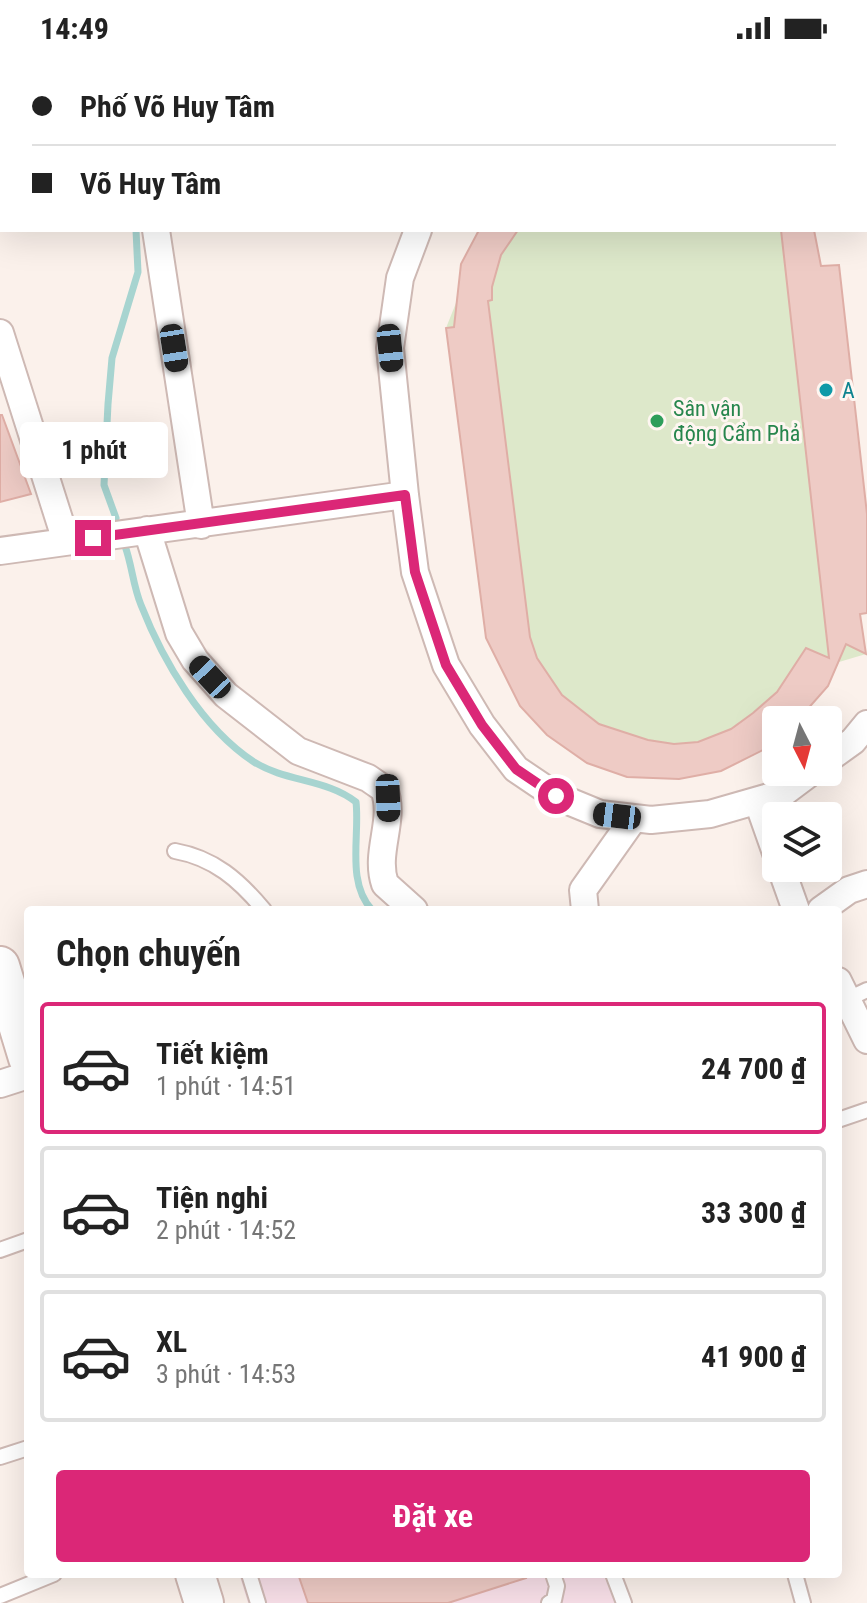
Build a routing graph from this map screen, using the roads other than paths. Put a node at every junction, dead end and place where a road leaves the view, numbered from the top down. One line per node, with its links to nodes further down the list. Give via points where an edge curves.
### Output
1 (156, 232): 5 (street)
2 (417, 232): 4 (street, via 400,278 390,348)
3 (0, 333): 7 (street)
4 (405, 495): 5 (street); 14 (street, via 415,572 428,612 446,665 482,725 516,769 556,796 600,814)
5 (201, 525): 6 (street)
6 (147, 530): 7 (street); 19 (street, via 179,633 226,695 298,751 384,789 388,814 382,877)
7 (66, 541): 8 (street)
8 (0, 551)
9 (867, 724): 10 (street)
10 (842, 749)
11 (792, 786): 12 (street)
12 (758, 802): 13 (street); 14 (street, via 710,814)
13 (762, 813)
14 (634, 818): 20 (street, via 583,890)
15 (175, 851): 18 (lane, via 223,869)
16 (786, 882): 21 (street)
17 (867, 884): 22 (street)
18 (260, 906)
19 (410, 906)
20 (585, 906)
21 (795, 906)
22 (827, 906)
23 (0, 966): 26 (street)
24 (851, 990): 25 (street)
25 (867, 1040)
26 (24, 1045)
27 (24, 1076): 28 (street)
28 (0, 1084)
29 (867, 1110): 30 (lane)
30 (842, 1119)
31 (24, 1241): 32 (lane)
32 (0, 1250)
33 (24, 1449): 34 (lane)
34 (0, 1457)
35 (44, 1578): 41 (lane)
36 (196, 1578): 42 (street)
37 (250, 1578): 43 (lane)
38 (554, 1578): 44 (lane, via 557,1586)
39 (615, 1578): 45 (lane)
40 (796, 1578): 46 (lane)
41 (0, 1596)
42 (204, 1603)
43 (258, 1603)
44 (549, 1603)
45 (624, 1603)
46 (803, 1603)

